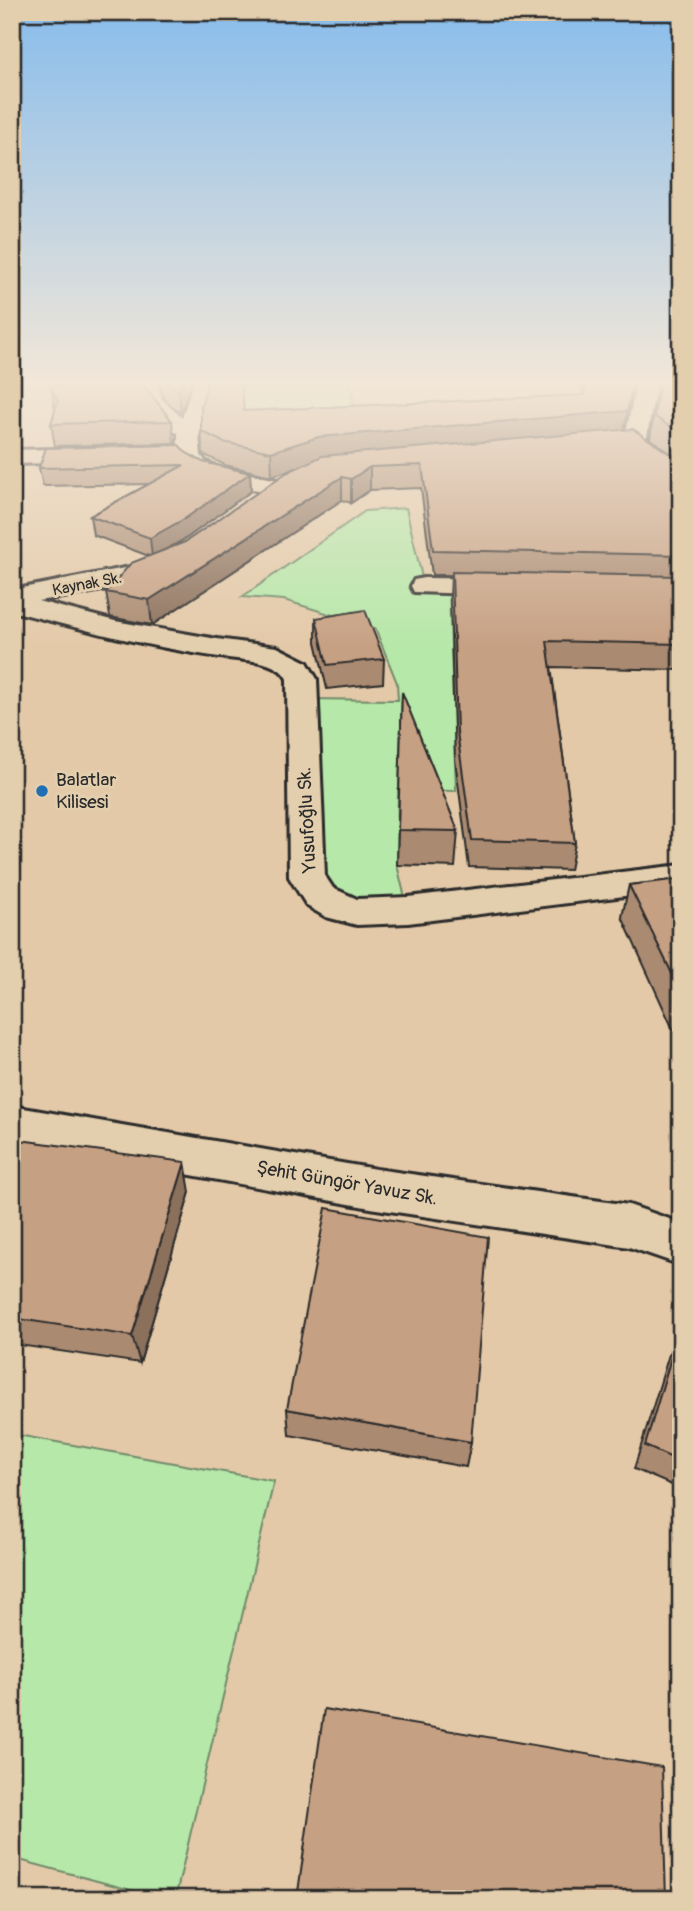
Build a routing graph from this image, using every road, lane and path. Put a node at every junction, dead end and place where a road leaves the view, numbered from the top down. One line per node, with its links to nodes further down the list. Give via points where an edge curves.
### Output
1 (204, 469): 2 (street, via 287,483)
2 (258, 502)
3 (184, 553): 6 (street, Kaynak Sk., via 142,573)
4 (424, 586): 5 (street)
5 (531, 587)
6 (12, 600): 7 (street, Yusufoğlu Sk., via 114,629 267,653 297,668 302,679 307,877 320,897 339,908 408,910)
7 (681, 877)
8 (12, 1124): 9 (street, Şehit Güngör Yavuz Sk., via 376,1189 629,1226)
9 (681, 1244)

